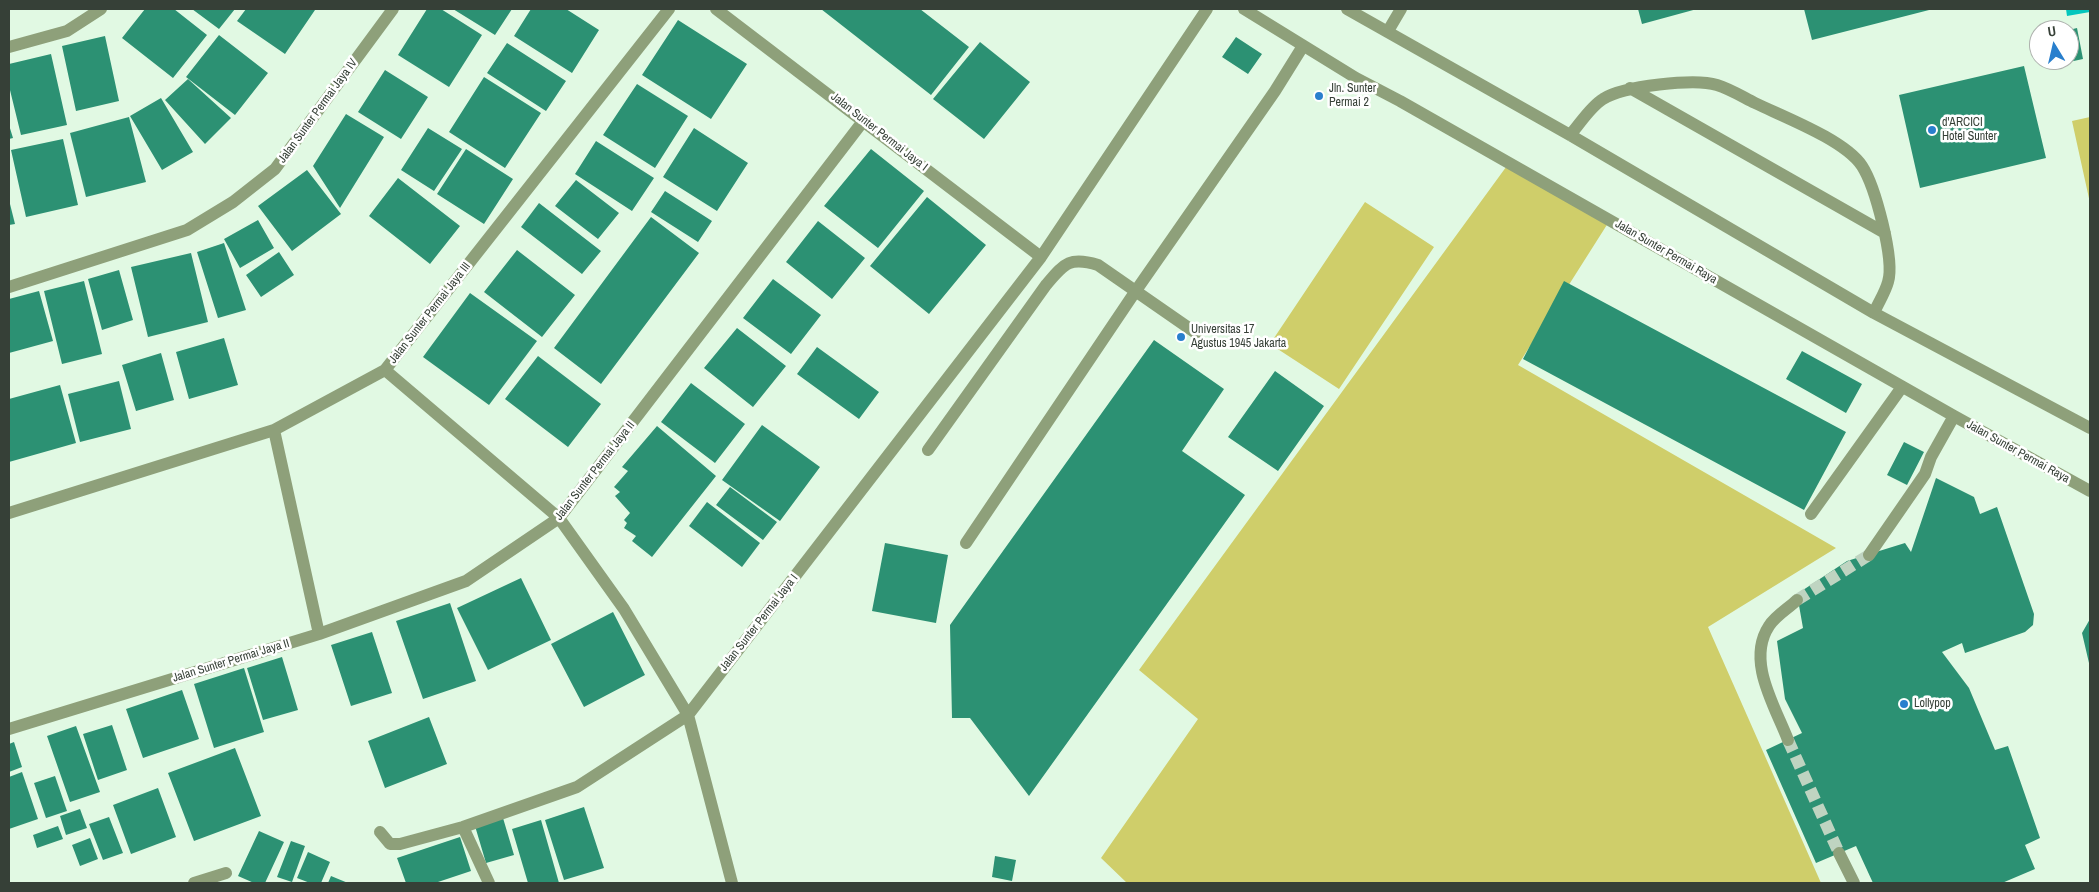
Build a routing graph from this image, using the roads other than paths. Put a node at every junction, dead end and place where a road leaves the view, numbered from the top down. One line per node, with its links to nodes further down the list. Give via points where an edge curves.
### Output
1 (101, 9): 11 (street, via 67,31)
2 (392, 9): 17 (street, Jalan Sunter Permai Jaya IV, via 275,169 233,202 187,230)
3 (669, 9): 21 (street, Jalan Sunter Permai Jaya III)
4 (716, 9): 13 (street, Jalan Sunter Permai Jaya I)
5 (1207, 9): 16 (street, Jalan Sunter Permai Jaya I)
6 (1244, 9): 10 (street, Jalan Sunter Permai Raya)
7 (1347, 9): 9 (street)
8 (1401, 9): 9 (street)
9 (1388, 31): 14 (street)
10 (1303, 46): 18 (street, via 1270,99); 22 (street, Jalan Sunter Permai Raya)
11 (9, 47)
12 (1630, 88): 14 (street, via 1602,99); 15 (street); 15 (street, via 1674,83 1716,85 1815,132 1847,151 1861,165)
13 (864, 120): 16 (street, Jalan Sunter Permai Jaya I); 30 (street, Jalan Sunter Permai Jaya II)
14 (1570, 135): 19 (street)
15 (1885, 233): 19 (street, via 1889,281)
16 (1041, 257): 35 (street, Jalan Sunter Permai Jaya I)
17 (9, 287)
18 (1135, 292): 20 (street); 26 (street, via 1098,265 1081,259 1063,265); 31 (street)
19 (1874, 313): 24 (street)
20 (1196, 333)
21 (385, 370): 25 (street, Jalan Sunter Permai Jaya III); 30 (street)
22 (1902, 386): 23 (street, Jalan Sunter Permai Raya); 29 (street)
23 (1954, 416): 27 (street, Jalan Sunter Permai Raya); 32 (street, via 1925,474)
24 (2090, 428)
25 (274, 430): 28 (street, Jalan Sunter Permai Jaya III); 34 (street)
26 (928, 450)
27 (2090, 491)
28 (9, 514)
29 (1811, 514)
30 (560, 518): 34 (street, Jalan Sunter Permai Jaya II, via 466,581); 35 (street, via 624,609)
31 (966, 543)
32 (1869, 555)
33 (1798, 600): 37 (street, via 1769,626 1760,648 1761,672)
34 (319, 634): 36 (street, Jalan Sunter Permai Jaya II)
35 (688, 715): 38 (street, Jalan Sunter Permai Jaya I, via 577,787); 44 (street)
36 (9, 729)
37 (1788, 740)
38 (463, 827): 39 (street, Jalan Sunter Permai Jaya I, via 400,844 390,844); 43 (street)
39 (380, 832)
40 (1840, 853): 45 (street)
41 (226, 873): 42 (street)
42 (194, 883)
43 (489, 883)
44 (732, 883)
45 (1854, 883)

